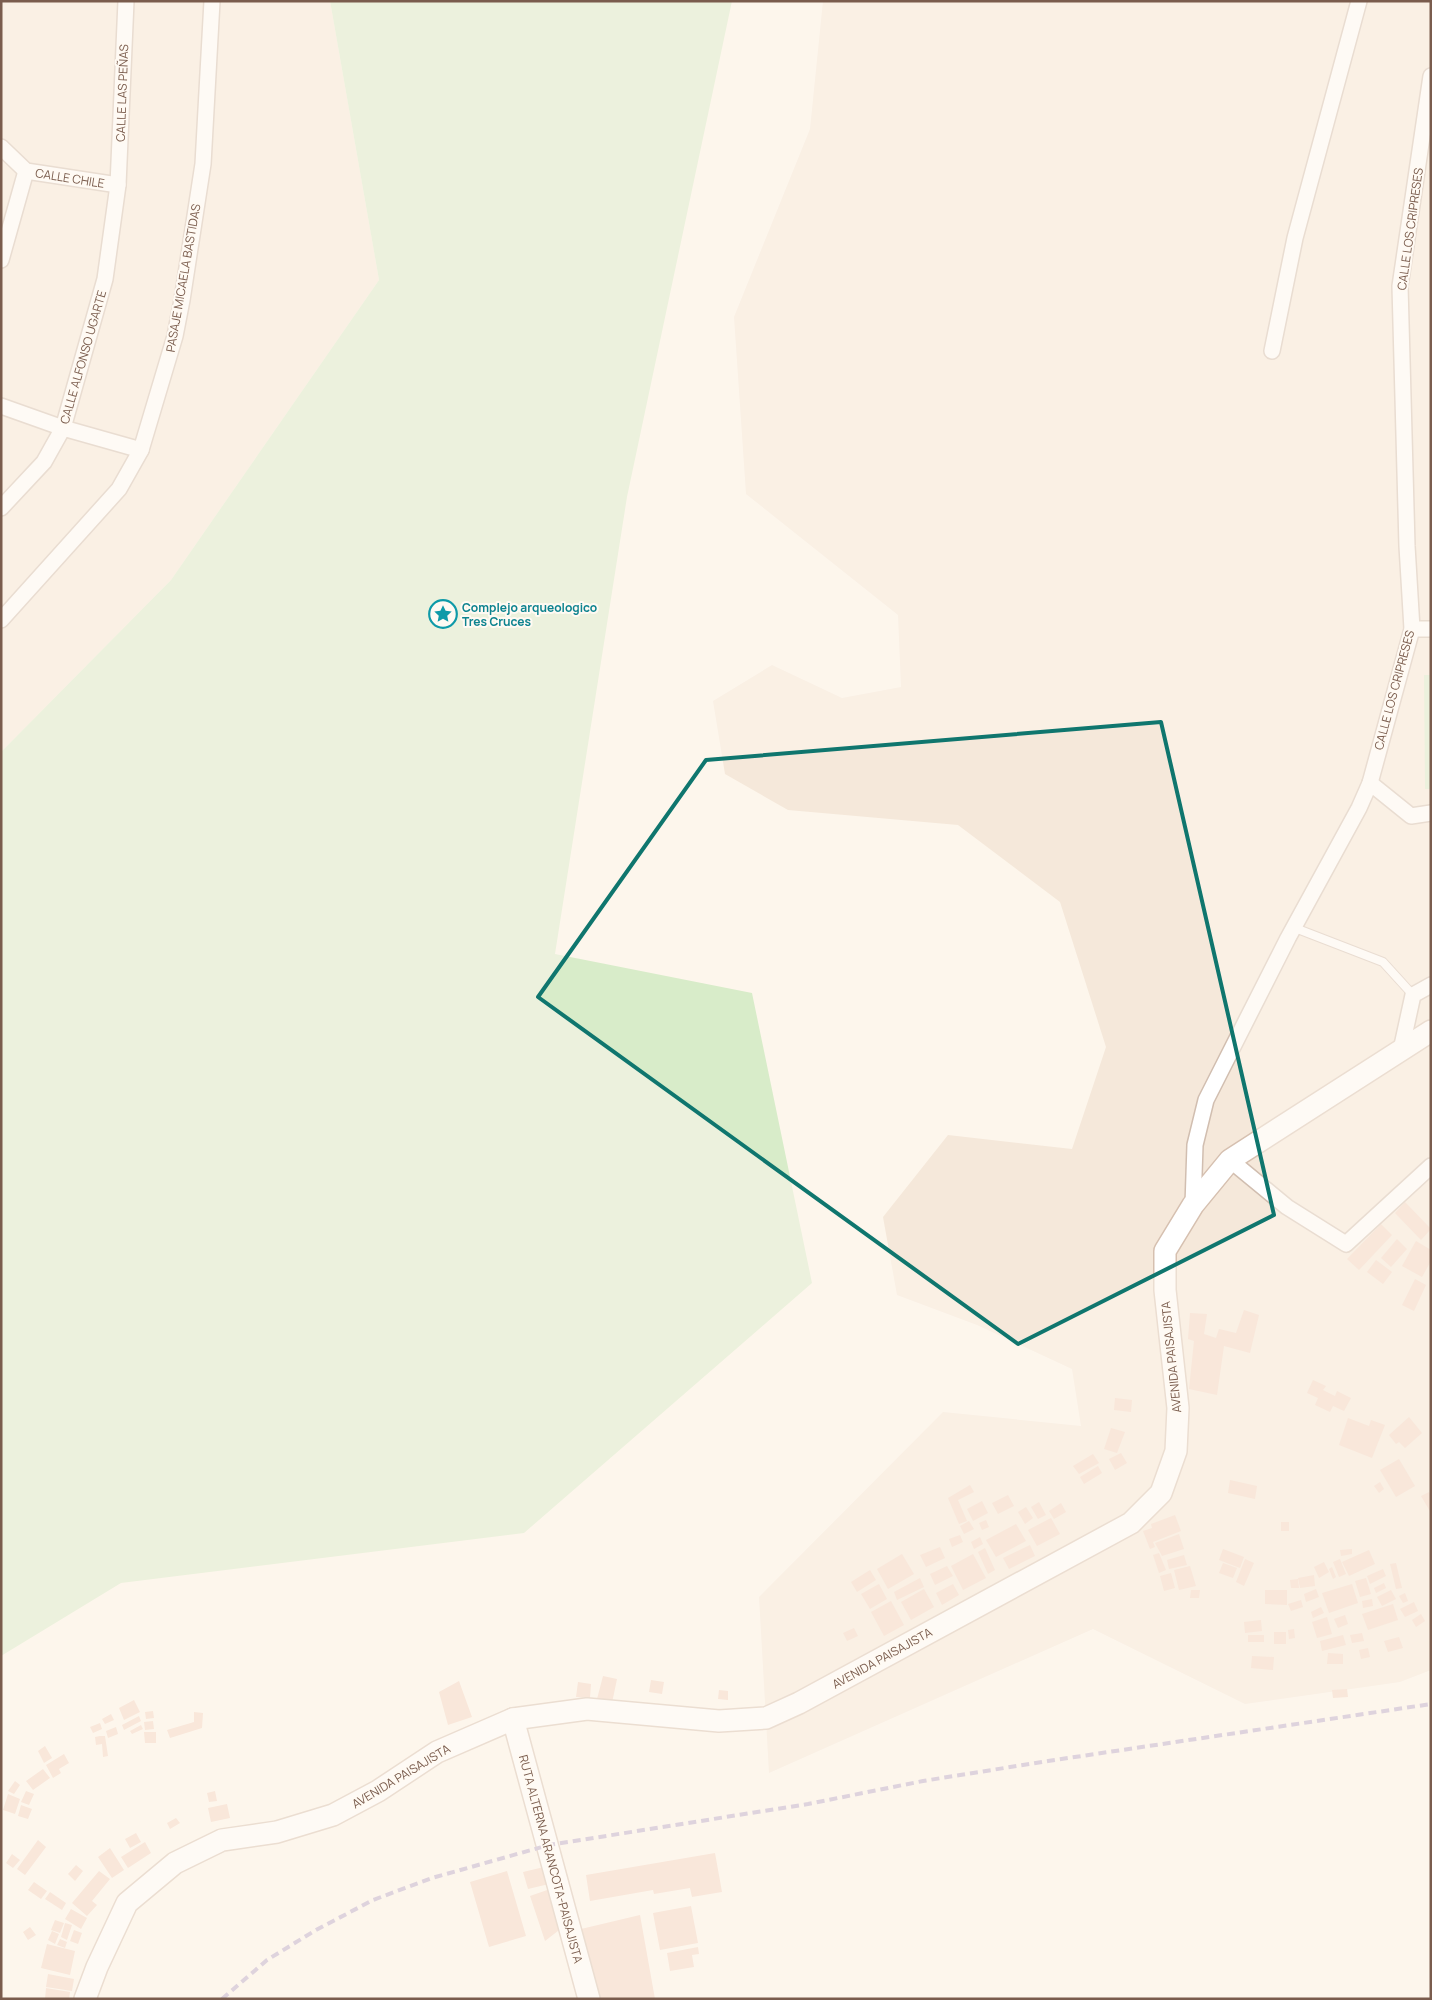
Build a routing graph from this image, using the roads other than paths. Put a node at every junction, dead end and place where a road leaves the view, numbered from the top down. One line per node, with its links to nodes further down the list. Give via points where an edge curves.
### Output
1 (126, 1): 8 (street, CALLE LAS PEÑAS)
2 (212, 1): 13 (street, PASAJE MICAELA BASTIDAS, via 203,164 185,281 175,336)
3 (1359, 1): 10 (street, via 1295,238)
4 (1431, 76): 7 (street, CALLE LOS CRIPRESES)
5 (1, 147): 6 (street, CALLE CHILE)
6 (26, 171): 8 (street, CALLE CHILE); 9 (street)
7 (1424, 176): 16 (street, CALLE LOS CRIPRESES, via 1400,286)
8 (118, 185): 12 (street, CALLE ALFONSO UGARTE, via 105,279)
9 (1, 260)
10 (1272, 351)
11 (1, 406): 12 (street)
12 (63, 428): 13 (street); 14 (street, CALLE ALFONSO UGARTE, via 44,462)
13 (141, 450): 15 (street, PASAJE MICAELA BASTIDAS, via 120,489)
14 (1, 508)
15 (1, 620)
16 (1412, 629): 17 (street); 18 (street, CALLE LOS CRIPRESES)
17 (1431, 629)
18 (1370, 783): 19 (street, via 1411,816); 20 (street, CALLE LOS CRIPRESES)
19 (1431, 813)
20 (1295, 928): 22 (lane, via 1383,962); 27 (street, CALLE LOS CRIPRESES, via 1206,1100 1195,1145)
21 (1431, 985): 22 (street)
22 (1413, 995): 24 (street)
23 (1431, 1031): 24 (main road, AVENIDA PAISAJISTA)
24 (1401, 1050): 25 (main road, AVENIDA PAISAJISTA)
25 (1230, 1160): 26 (street, via 1287,1207 1346,1244); 27 (main road, AVENIDA PAISAJISTA)
26 (1431, 1166)
27 (1193, 1205): 28 (main road, AVENIDA PAISAJISTA, via 1165,1251 1165,1290 1178,1408 1176,1451 1161,1493 1131,1523 766,1718 719,1722 587,1709)
28 (513, 1719): 29 (main road, AVENIDA PAISAJISTA, via 437,1752 378,1792 333,1815 277,1832 222,1840 175,1863 127,1903); 30 (main road, RUTA ALTERNA ARANCOTA-PAISAJISTA)
29 (85, 1999)
30 (589, 1999)

